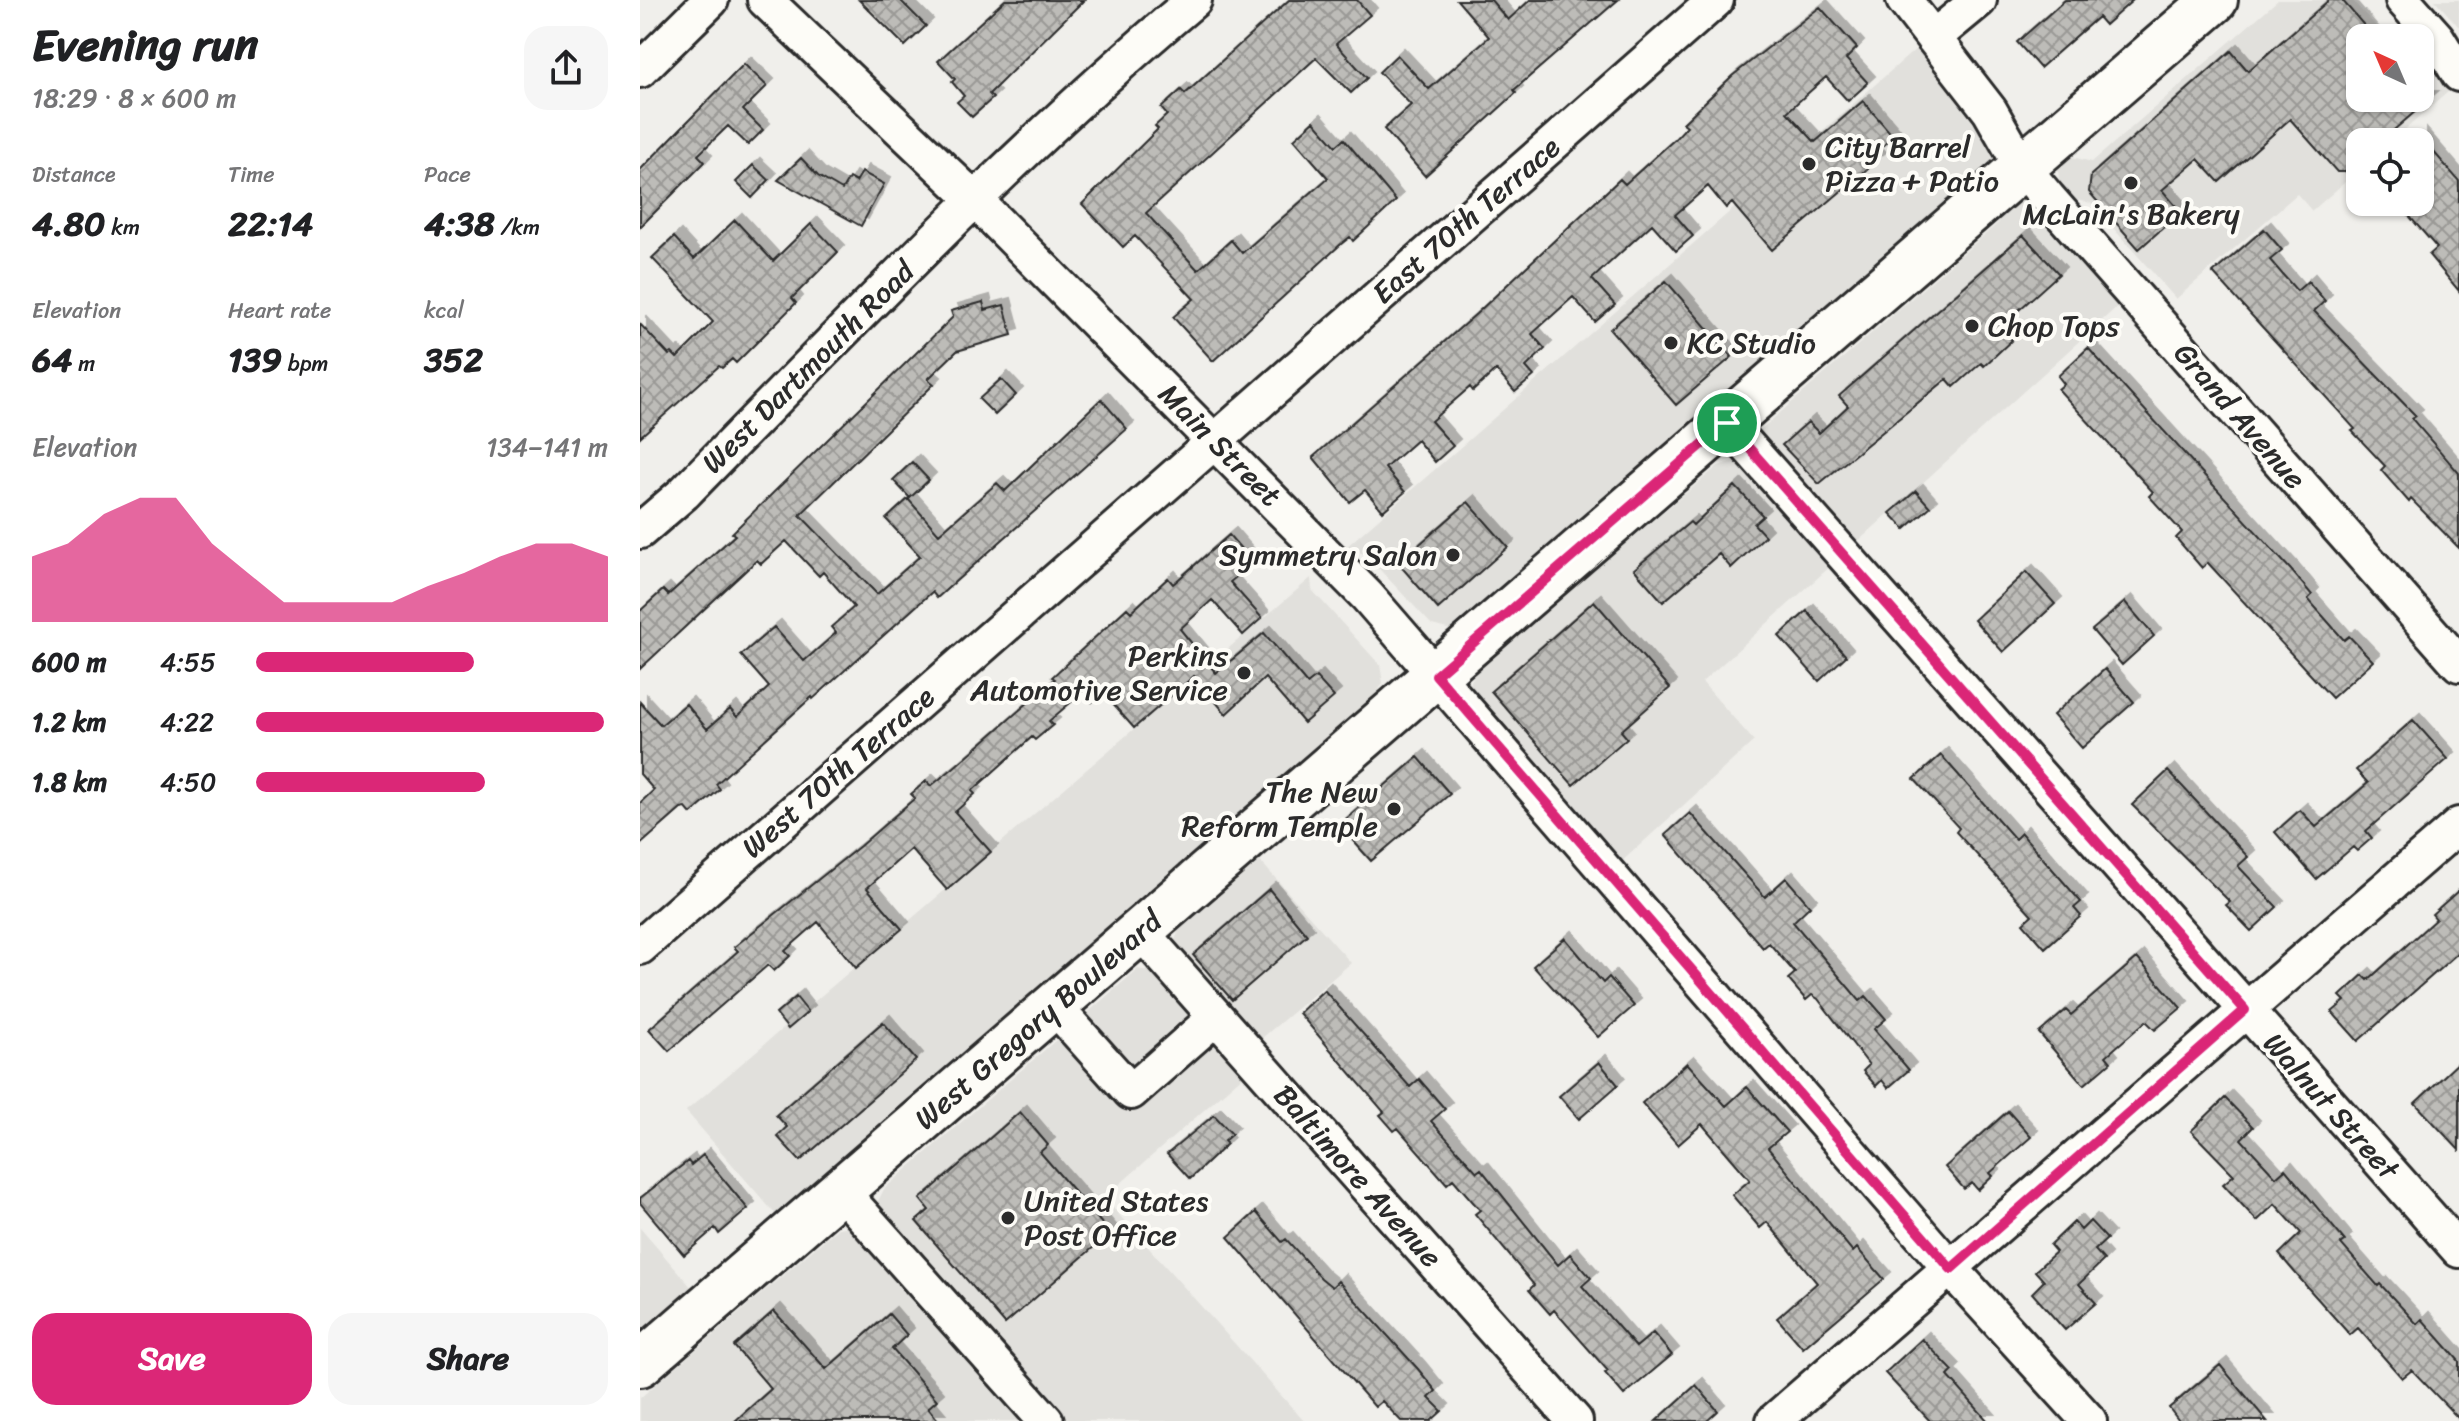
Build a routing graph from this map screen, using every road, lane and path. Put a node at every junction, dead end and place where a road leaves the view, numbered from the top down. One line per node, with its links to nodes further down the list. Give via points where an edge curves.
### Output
1 (711, 0): 11 (street)
2 (765, 0): 13 (street, Main Street)
3 (1194, 0): 13 (street, West Dartmouth Road)
4 (1716, 0): 15 (street, East 70th Terrace)
5 (1904, 0): 9 (street, Grand Avenue)
6 (1979, 0): 9 (street)
7 (2215, 0): 12 (main road, West Gregory Boulevard)
8 (2403, 0): 10 (street)
9 (1933, 38): 12 (street, Grand Avenue, via 1990,111)
10 (2457, 65)
11 (640, 70)
12 (2022, 167): 14 (main road, West Gregory Boulevard); 17 (street, Grand Avenue)
13 (974, 199): 15 (street, Main Street); 16 (street, West Dartmouth Road, via 684,493)
14 (1727, 423): 18 (main road, West Gregory Boulevard); 23 (street, Walnut Street)
15 (1215, 439): 18 (street, Main Street); 21 (street, West 70th Terrace)
16 (640, 531)
17 (2459, 664)
18 (1436, 675): 20 (main road, West Gregory Boulevard); 27 (street, Main Street)
19 (2459, 825): 23 (street)
20 (1140, 931): 22 (main road, West Gregory Boulevard); 24 (street, Baltimore Avenue)
21 (640, 947)
22 (1054, 1006): 24 (street, via 1131,1092); 25 (main road, West Gregory Boulevard)
23 (2245, 1010): 26 (street, Walnut Street); 27 (street)
24 (1216, 1017): 30 (street, Baltimore Avenue)
25 (841, 1191): 28 (main road, West Gregory Boulevard); 29 (street)
26 (2459, 1250)
27 (1951, 1269): 31 (street); 32 (street, Main Street)
28 (640, 1364)
29 (1046, 1421)
30 (1575, 1421)
31 (1774, 1421)
32 (2089, 1421)

